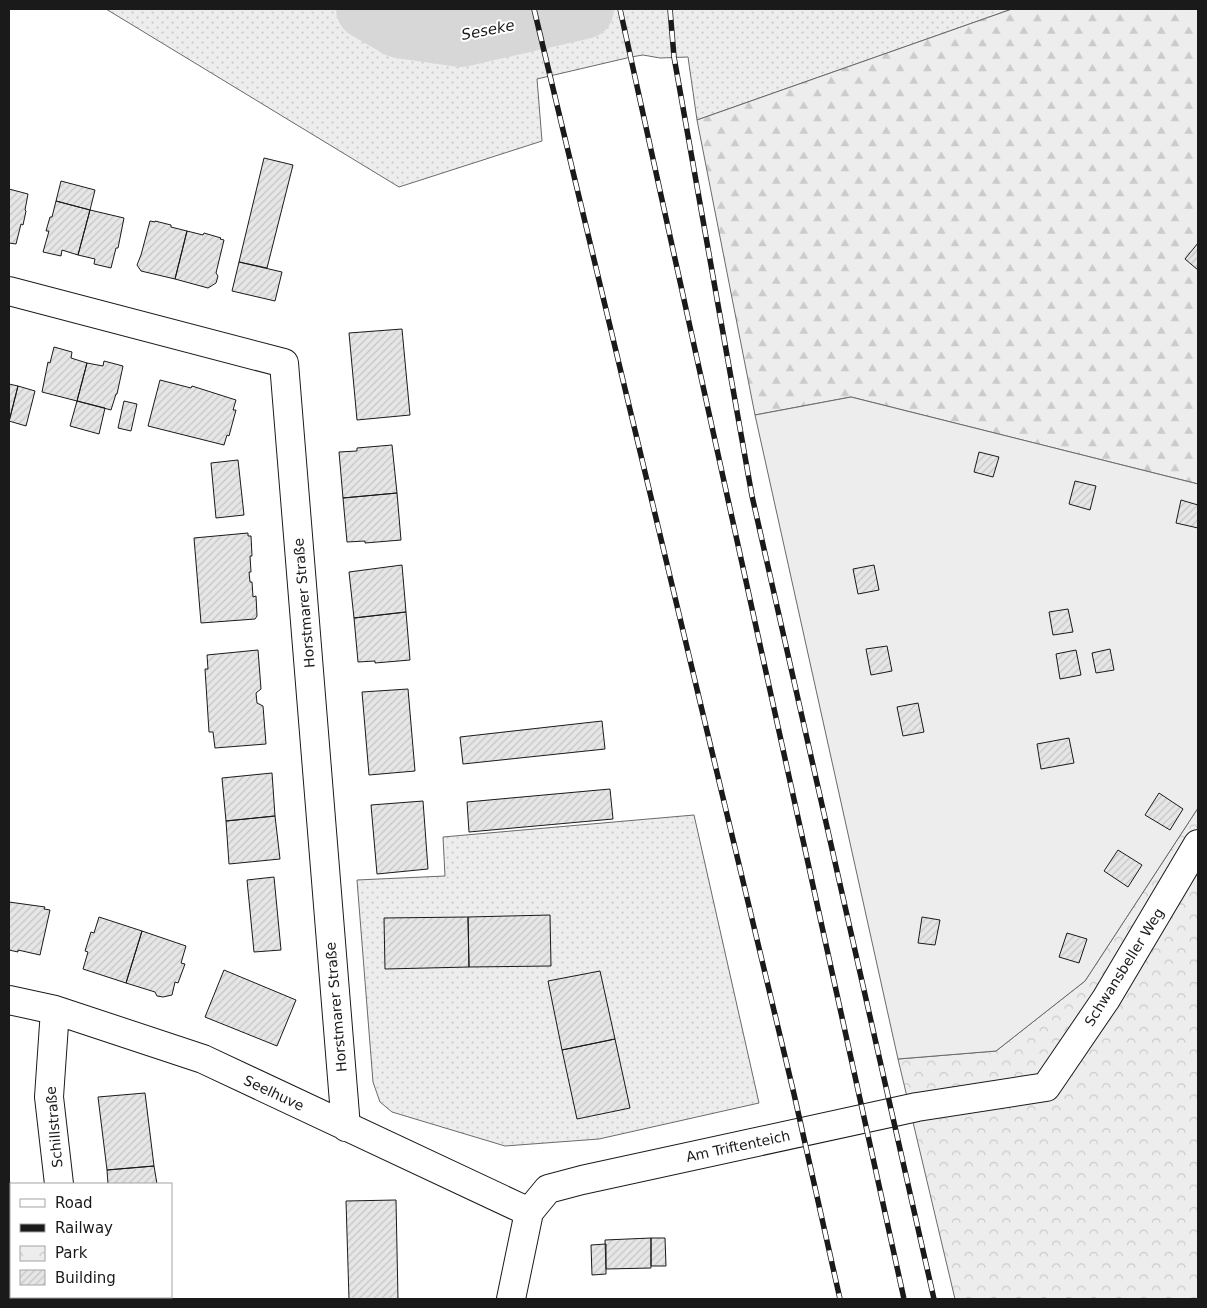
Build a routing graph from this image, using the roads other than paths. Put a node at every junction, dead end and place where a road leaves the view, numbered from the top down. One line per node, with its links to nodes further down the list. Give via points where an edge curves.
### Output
1 (9, 291): 6 (street, Horstmarer Straße, via 284,362)
2 (1198, 844): 5 (street, Schwansbeller Weg, via 1106,999)
3 (9, 1000): 4 (street, Seelhuve)
4 (54, 1010): 6 (street, Seelhuve, via 203,1059); 7 (street, Schillstraße, via 49,1097)
5 (1046, 1087): 8 (street, Am Triftenteich, via 917,1107 582,1180 548,1189)
6 (346, 1127): 8 (street, Seelhuve)
7 (59, 1183)
8 (529, 1212): 9 (street, Am Triftenteich)
9 (511, 1299)

